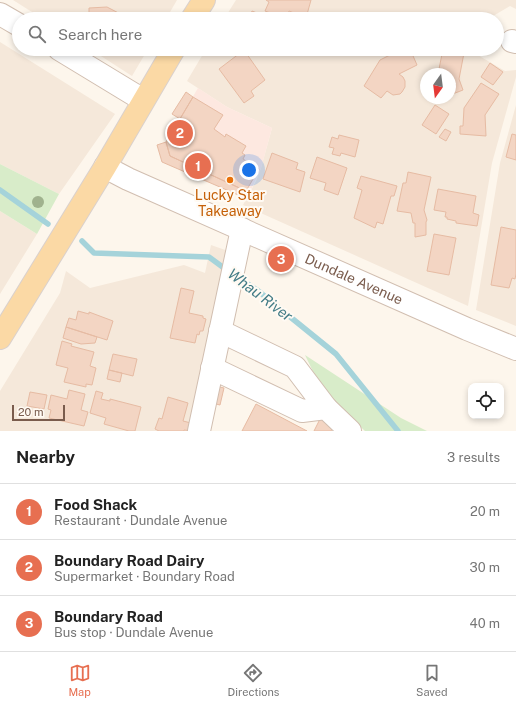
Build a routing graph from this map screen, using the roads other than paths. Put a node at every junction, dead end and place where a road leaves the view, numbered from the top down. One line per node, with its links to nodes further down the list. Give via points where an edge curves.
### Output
1 (204, 0): 2 (main road)
2 (196, 12)
3 (0, 14): 4 (street)
4 (12, 21)
5 (71, 56): 7 (street)
6 (170, 56): 7 (main road)
7 (143, 100): 8 (main road)
8 (105, 167): 9 (street, Dundale Avenue); 11 (main road)
9 (242, 229): 10 (street); 12 (street, Dundale Avenue)
10 (220, 331): 13 (street); 14 (street, via 294,367)
11 (0, 338)
12 (516, 349)
13 (212, 368): 14 (street, via 302,411); 15 (street)
14 (326, 408): 16 (street)
15 (199, 431)
16 (350, 431)

